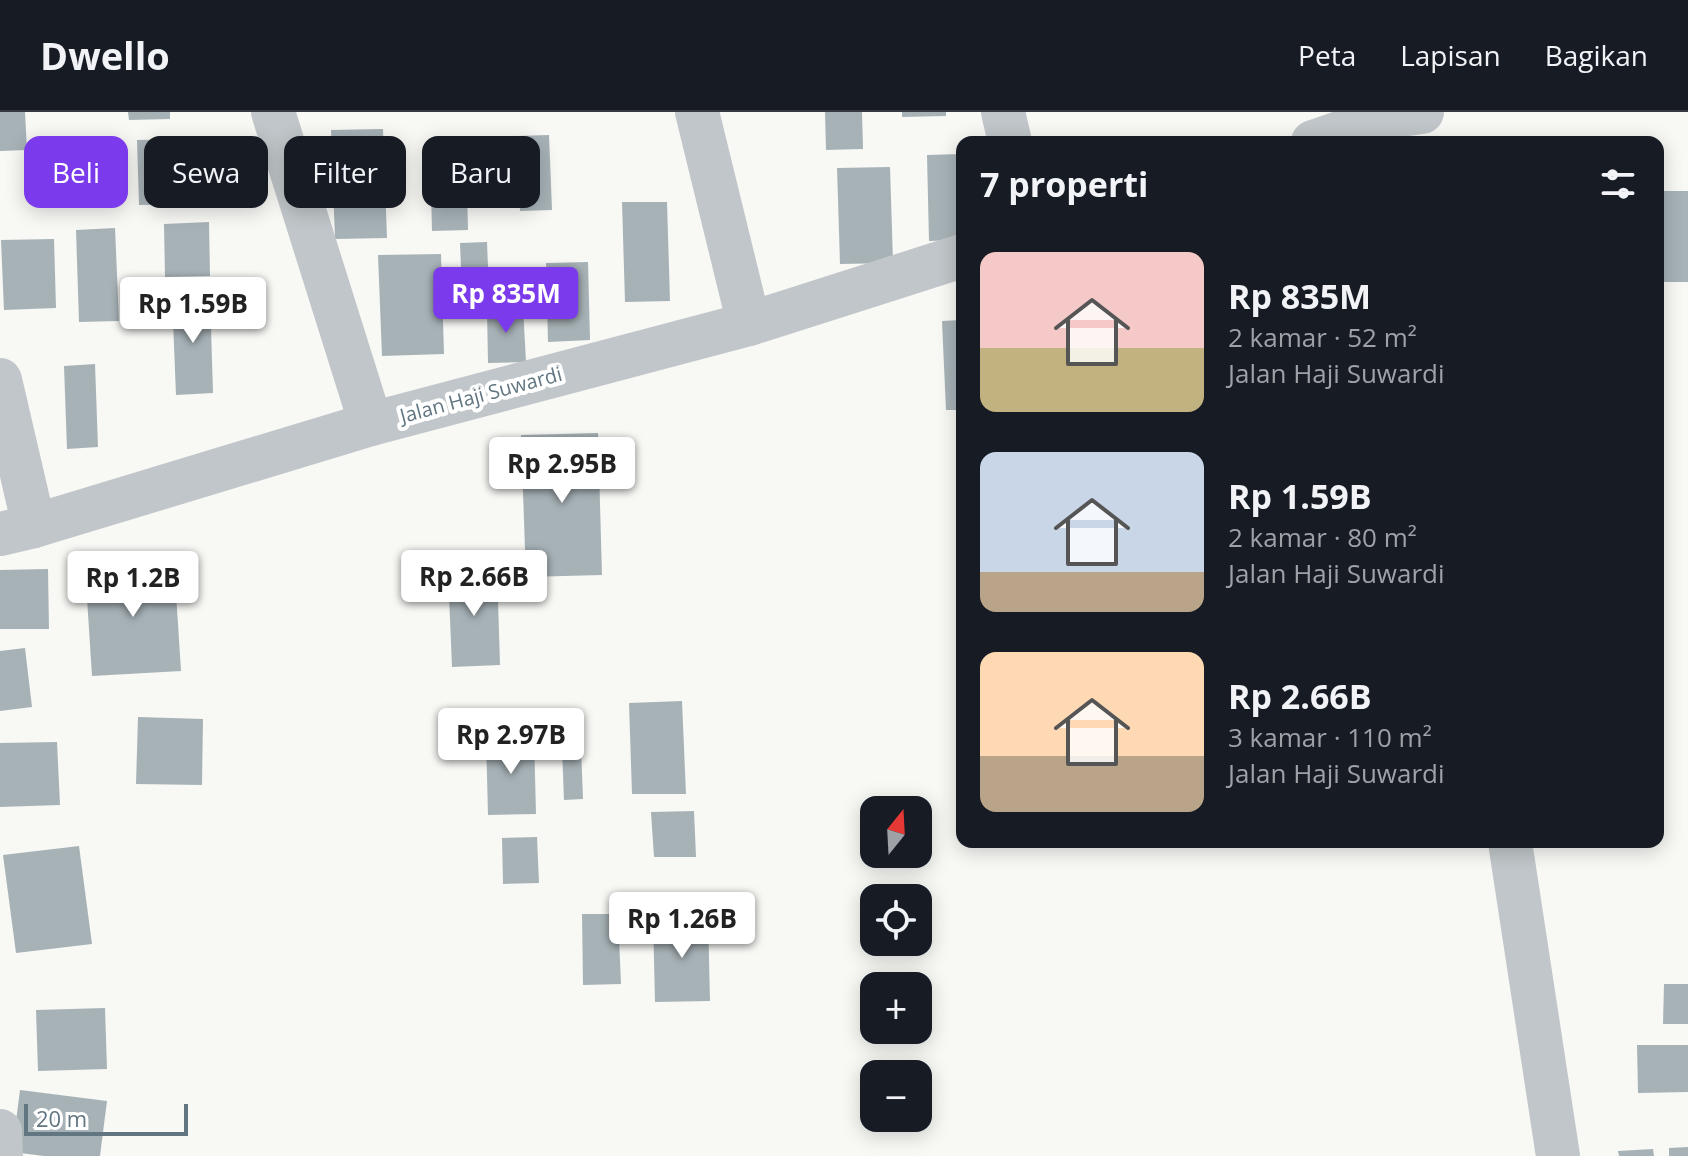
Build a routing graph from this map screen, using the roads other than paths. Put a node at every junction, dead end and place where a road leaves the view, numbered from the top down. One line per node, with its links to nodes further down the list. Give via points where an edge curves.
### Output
1 (273, 112): 10 (street)
2 (697, 112): 8 (street)
3 (1003, 112): 5 (street)
4 (1399, 124): 6 (street)
5 (1009, 136)
6 (1342, 136)
7 (956, 258): 8 (street, Jalan Haji Suwardi)
8 (749, 324): 10 (street, Jalan Haji Suwardi)
9 (0, 380): 11 (street)
10 (371, 424): 11 (street, Jalan Haji Suwardi)
11 (17, 530)
12 (1511, 848): 15 (street)
13 (0, 1131): 14 (street)
14 (1, 1156)
15 (1558, 1156)

